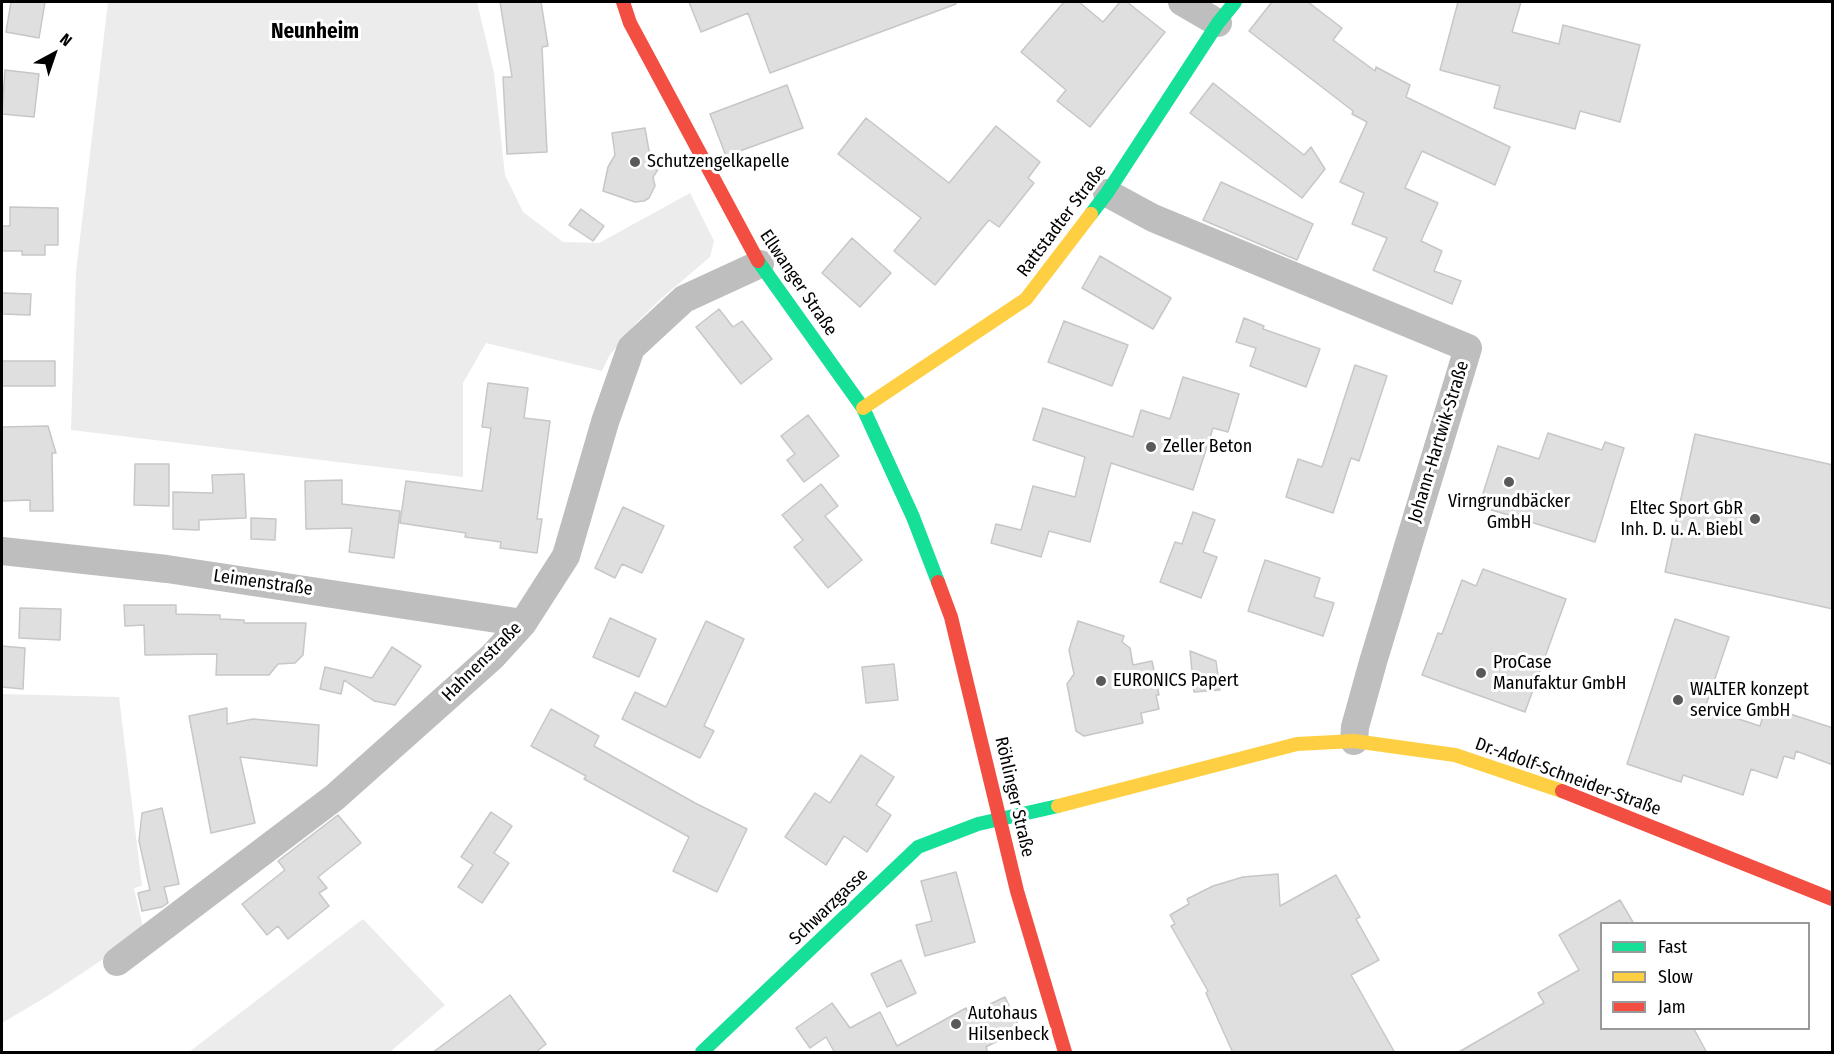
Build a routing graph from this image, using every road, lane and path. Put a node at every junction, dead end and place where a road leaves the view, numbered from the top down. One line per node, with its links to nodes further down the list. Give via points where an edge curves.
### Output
1 (623, 2): 5 (street, Ellwanger Straße, via 630,23)
2 (1182, 2): 3 (street)
3 (1227, 12): 4 (street, Rattstadter Straße)
4 (1107, 193): 6 (street, Rattstadter Straße, via 1026,299); 10 (street, Johann-Hartwik-Straße, via 1153,218 1468,348 1373,662)
5 (760, 264): 6 (street, Ellwanger Straße); 9 (street, Hahnenstraße, via 684,299 632,348 605,422 566,555)
6 (863, 408): 8 (street, Ellwanger Straße)
7 (2, 551): 9 (street, Leimenstraße, via 167,569)
8 (927, 551): 11 (street, Röhlinger Straße, via 951,617)
9 (523, 623): 13 (street, Hahnenstraße, via 484,665 334,797)
10 (1354, 741): 11 (street, Dr.-Adolf-Schneider-Straße, via 1297,744); 12 (street, Dr.-Adolf-Schneider-Straße, via 1455,754 1560,790)
11 (1000, 819): 14 (street, Schwarzgasse, via 918,847); 15 (street, Röhlinger Straße)
12 (1833, 899)
13 (117, 962)
14 (702, 1053)
15 (1065, 1053)

